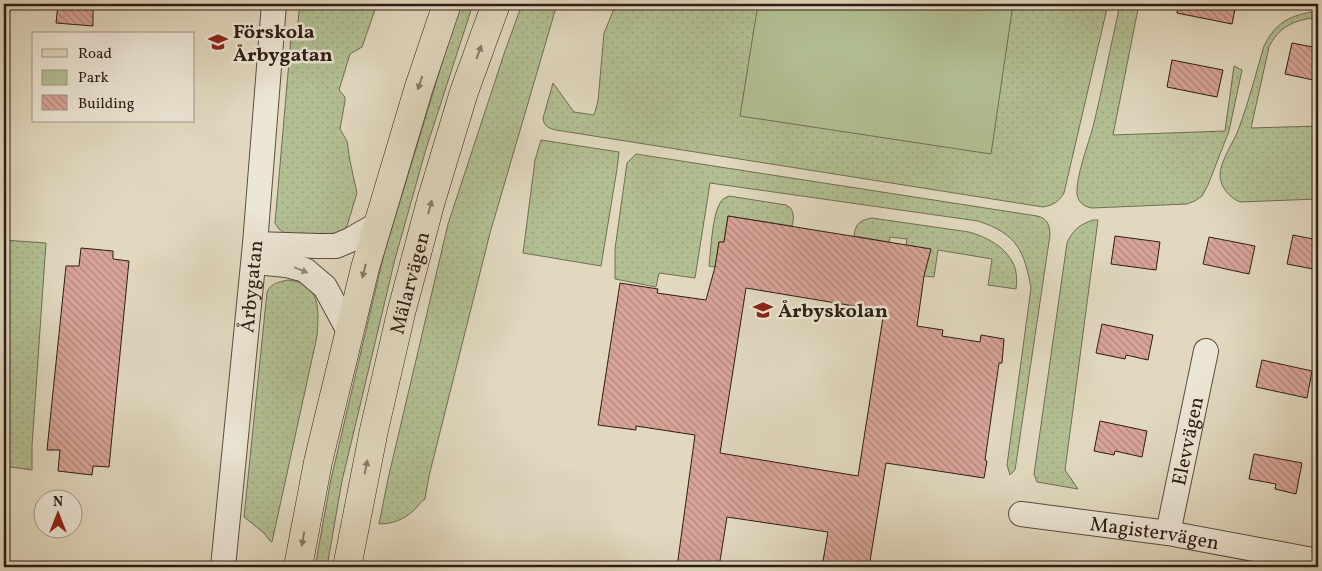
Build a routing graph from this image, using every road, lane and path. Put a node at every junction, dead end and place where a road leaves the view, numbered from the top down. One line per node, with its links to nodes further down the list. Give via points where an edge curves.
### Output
1 (274, 4): 5 (street, Årbygatan)
2 (447, 4): 4 (main road, one-way to 4)
3 (496, 4): 13 (main road, Mälarvägen, one-way to 3, via 401,313 464,92)
4 (378, 224): 5 (street, via 336,246); 6 (main road, one-way to 6)
5 (254, 253): 6 (street, one-way to 6, via 305,270 325,287); 11 (street, Årbygatan)
6 (350, 332): 12 (main road, one-way to 12, via 318,462)
7 (1206, 351): 9 (street, Elevvägen)
8 (1021, 514): 9 (street, Magistervägen)
9 (1168, 533): 10 (street, Magistervägen)
10 (1318, 562)
11 (223, 567)
12 (298, 567)
13 (346, 567)

